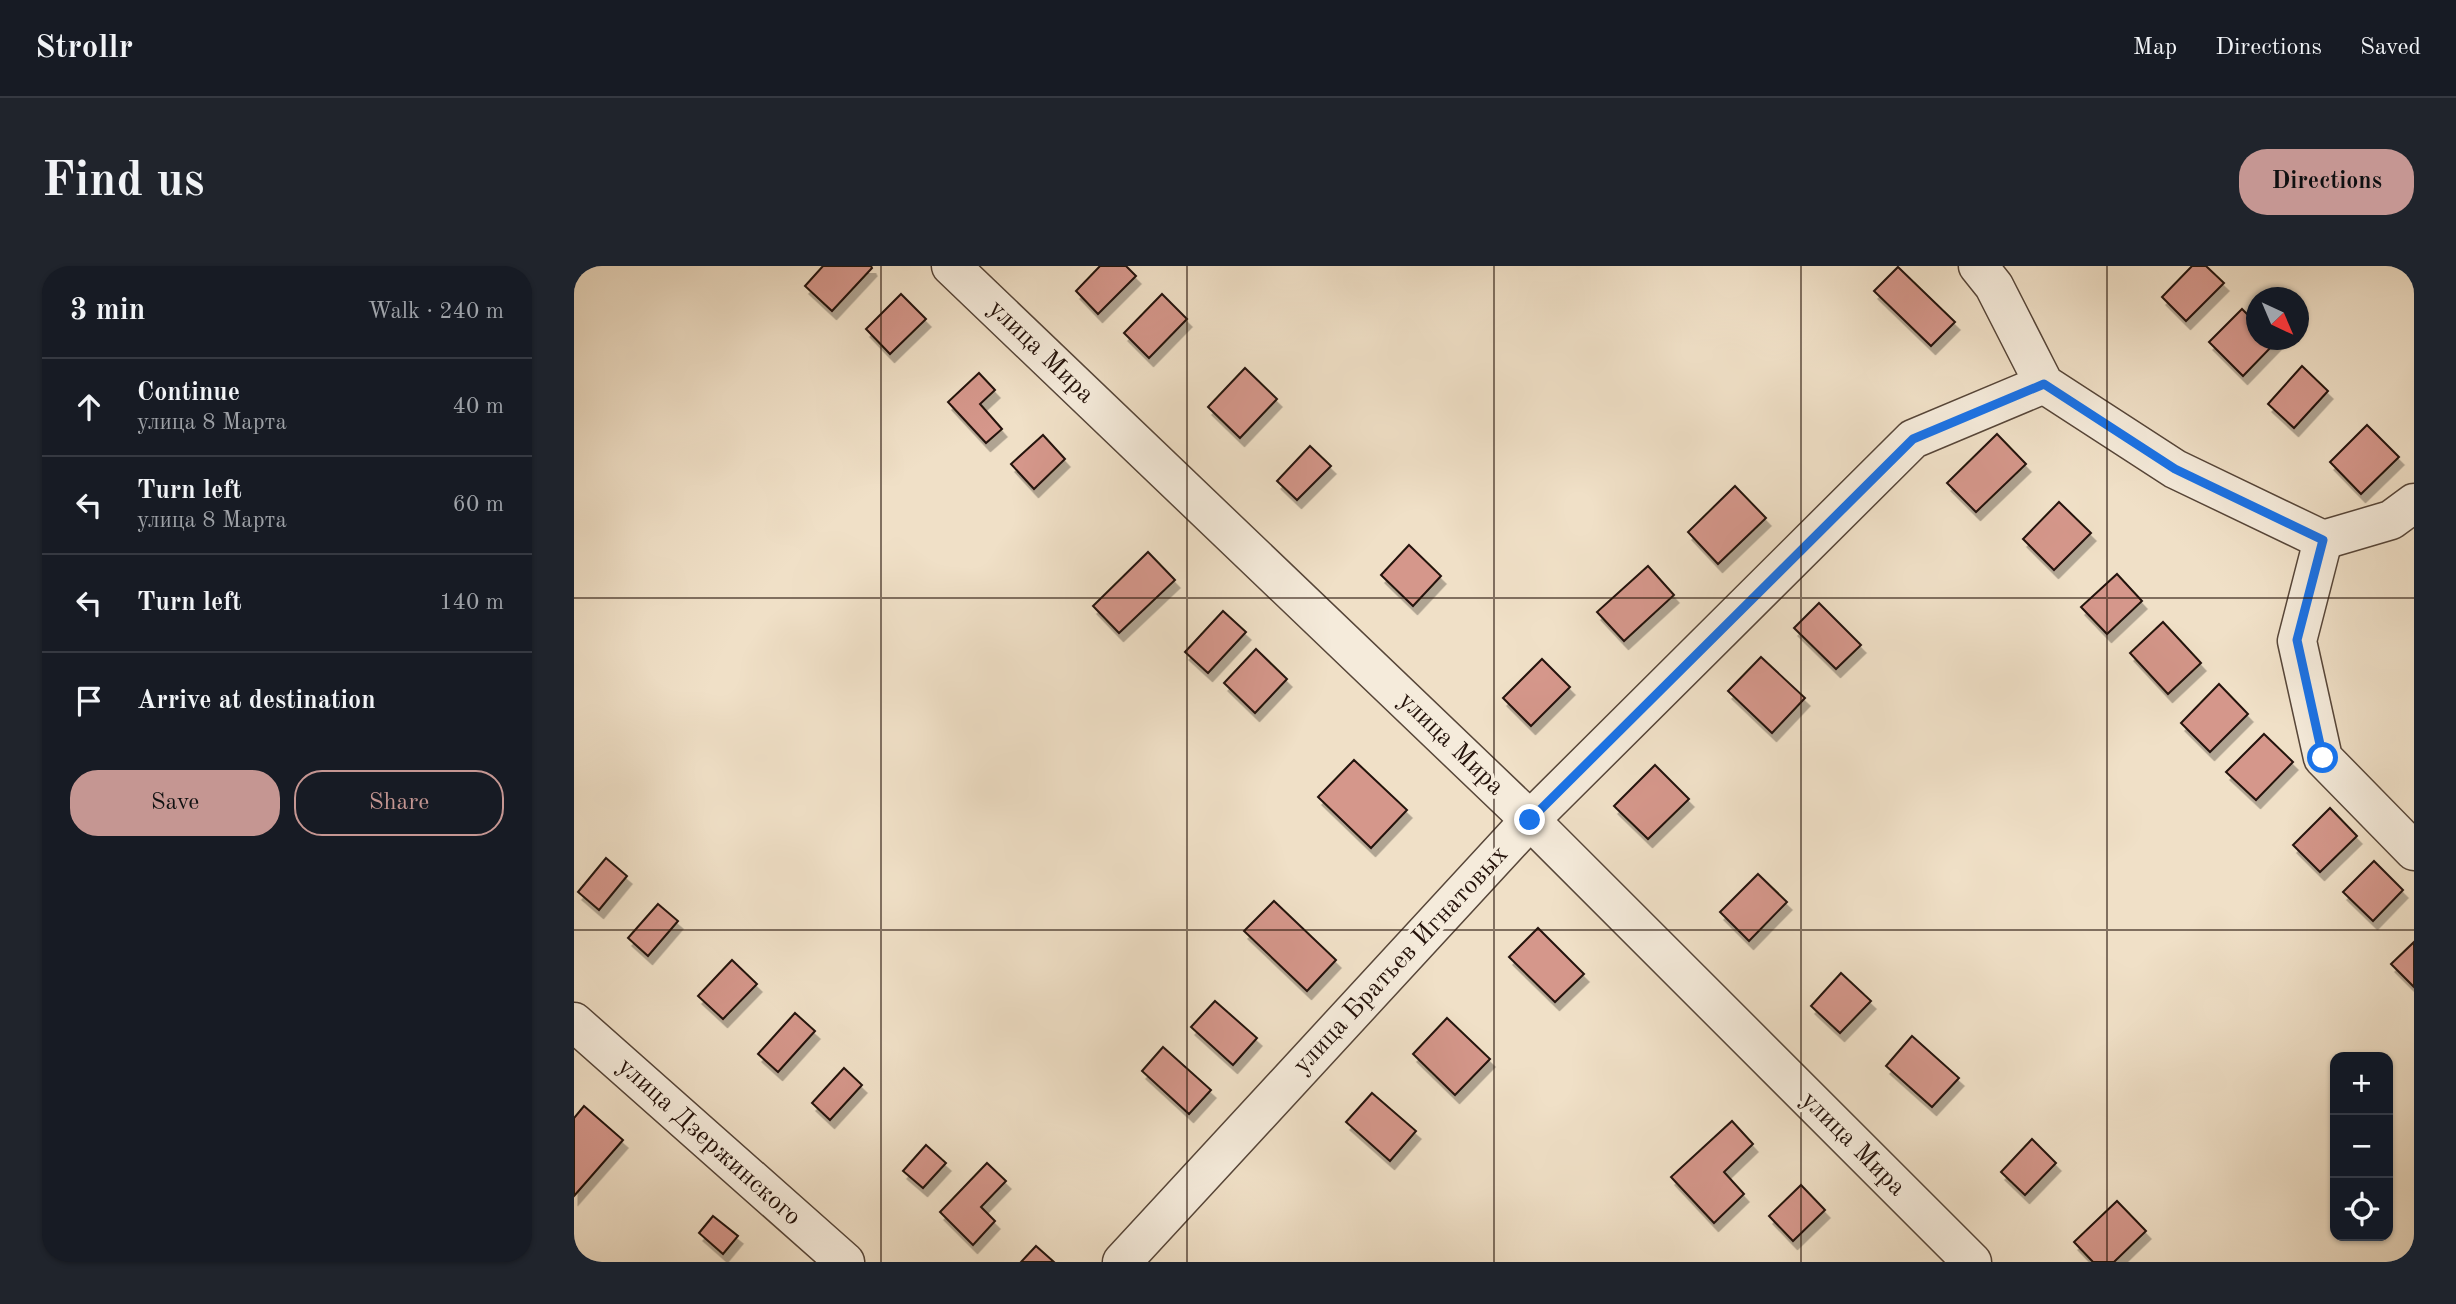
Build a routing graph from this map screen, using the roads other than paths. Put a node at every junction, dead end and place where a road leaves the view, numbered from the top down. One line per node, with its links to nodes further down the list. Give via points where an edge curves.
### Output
1 (951, 266): 6 (street, улица Мира)
2 (1978, 266): 3 (street, via 1994,286)
3 (2044, 384): 5 (street, via 2175,469); 6 (street, улица Братьев Игнатовых, via 1913,439)
4 (2414, 503): 5 (street, via 2390,520)
5 (2323, 540): 7 (street, via 2297,640 2323,758)
6 (1530, 820): 10 (street, улица Братьев Игнатовых); 11 (street, улица Мира)
7 (2414, 850)
8 (574, 1022): 9 (street, улица Дзержинского)
9 (845, 1262)
10 (1122, 1262)
11 (1972, 1262)

